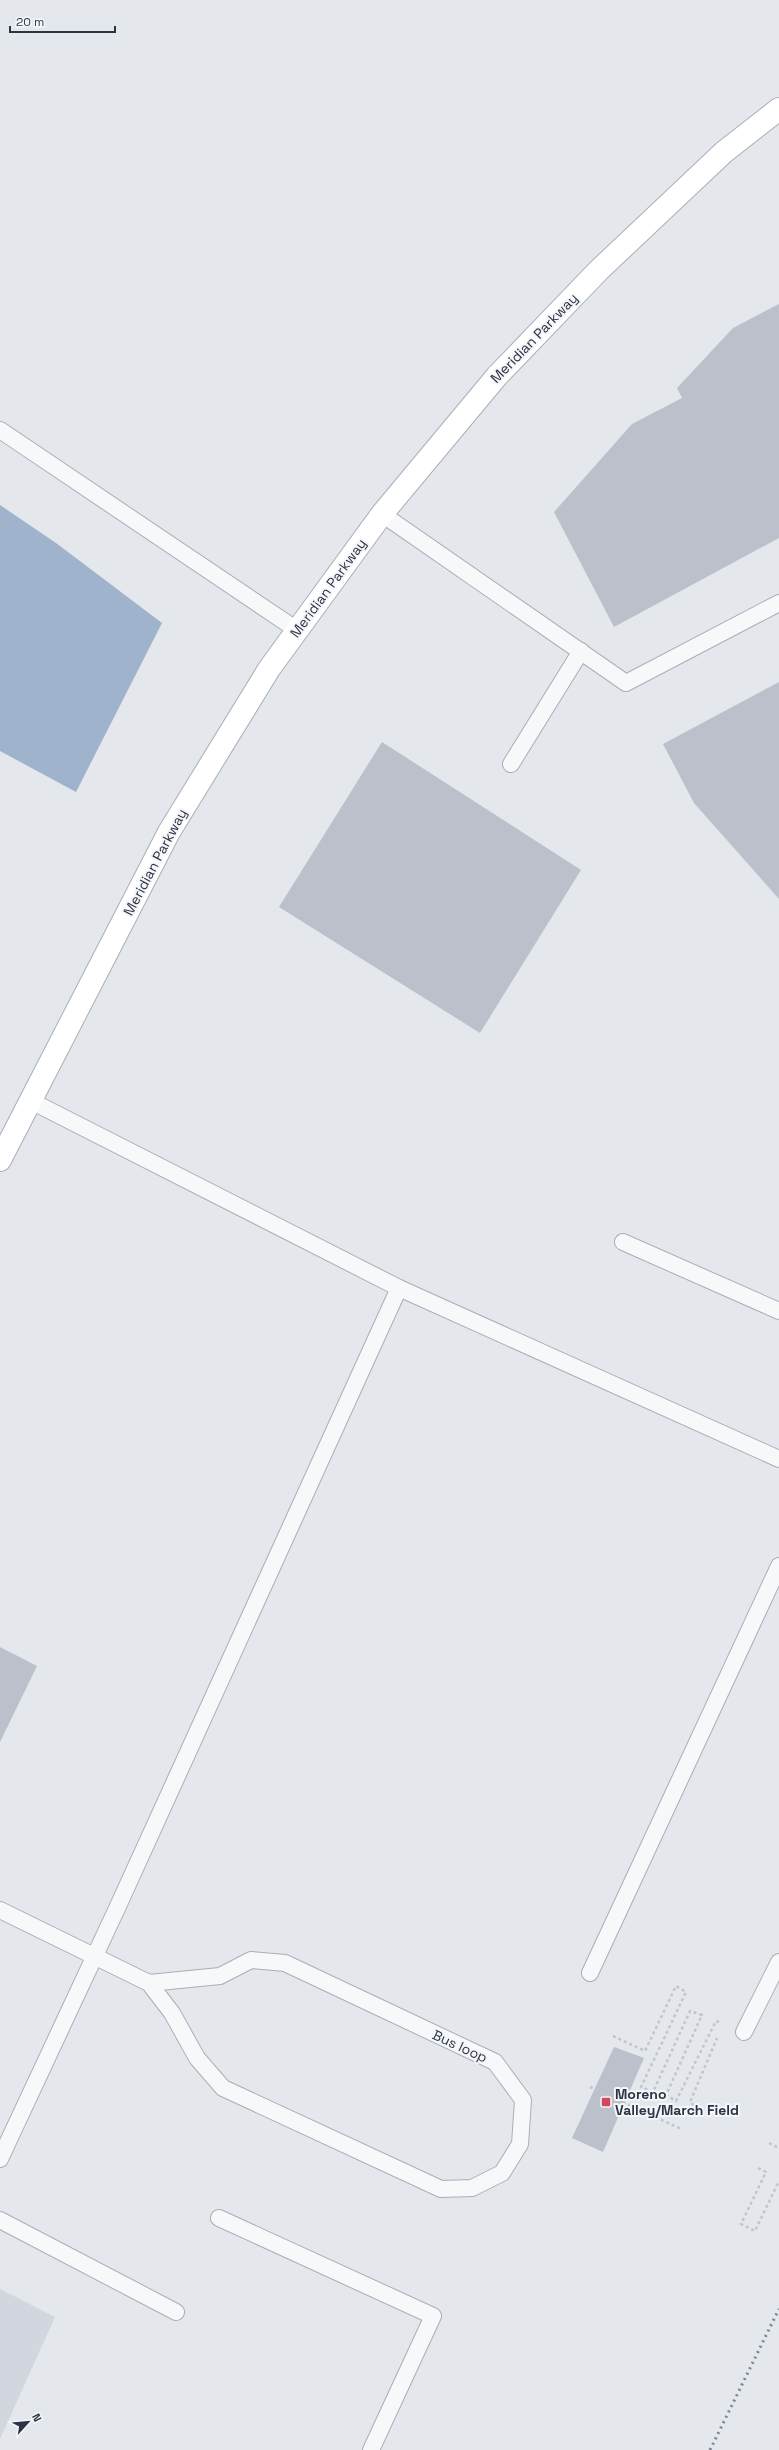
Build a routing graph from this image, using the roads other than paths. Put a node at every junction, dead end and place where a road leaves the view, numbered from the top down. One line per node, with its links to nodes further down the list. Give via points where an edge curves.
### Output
1 (779, 109): 3 (main road, Meridian Parkway, via 724,152 599,270 497,376)
2 (0, 430): 5 (lane)
3 (382, 514): 5 (main road, Meridian Parkway); 6 (lane)
4 (779, 603): 6 (lane, via 626,683)
5 (297, 630): 8 (main road, Meridian Parkway, via 269,669 169,832)
6 (581, 651): 7 (lane)
7 (511, 764)
8 (31, 1101): 9 (main road, Meridian Parkway); 11 (lane)
9 (0, 1160)
10 (623, 1242): 12 (lane)
11 (399, 1288): 13 (lane); 16 (lane)
12 (779, 1311)
13 (779, 1459)
14 (779, 1566): 18 (lane)
15 (0, 1910): 16 (lane, Bus loop)
16 (95, 1956): 19 (lane, Bus loop); 21 (lane)
17 (779, 1962): 20 (lane)
18 (590, 1974)
19 (149, 1983): 19 (lane, Bus loop, via 172,2013 198,2058 223,2088 441,2189 472,2188 502,2173 520,2144 523,2100 495,2062 285,1964 251,1960 220,1976)
20 (744, 2032)
21 (0, 2159)
22 (219, 2218): 25 (lane, via 432,2316)
23 (0, 2220): 24 (lane)
24 (176, 2312)
25 (371, 2450)

